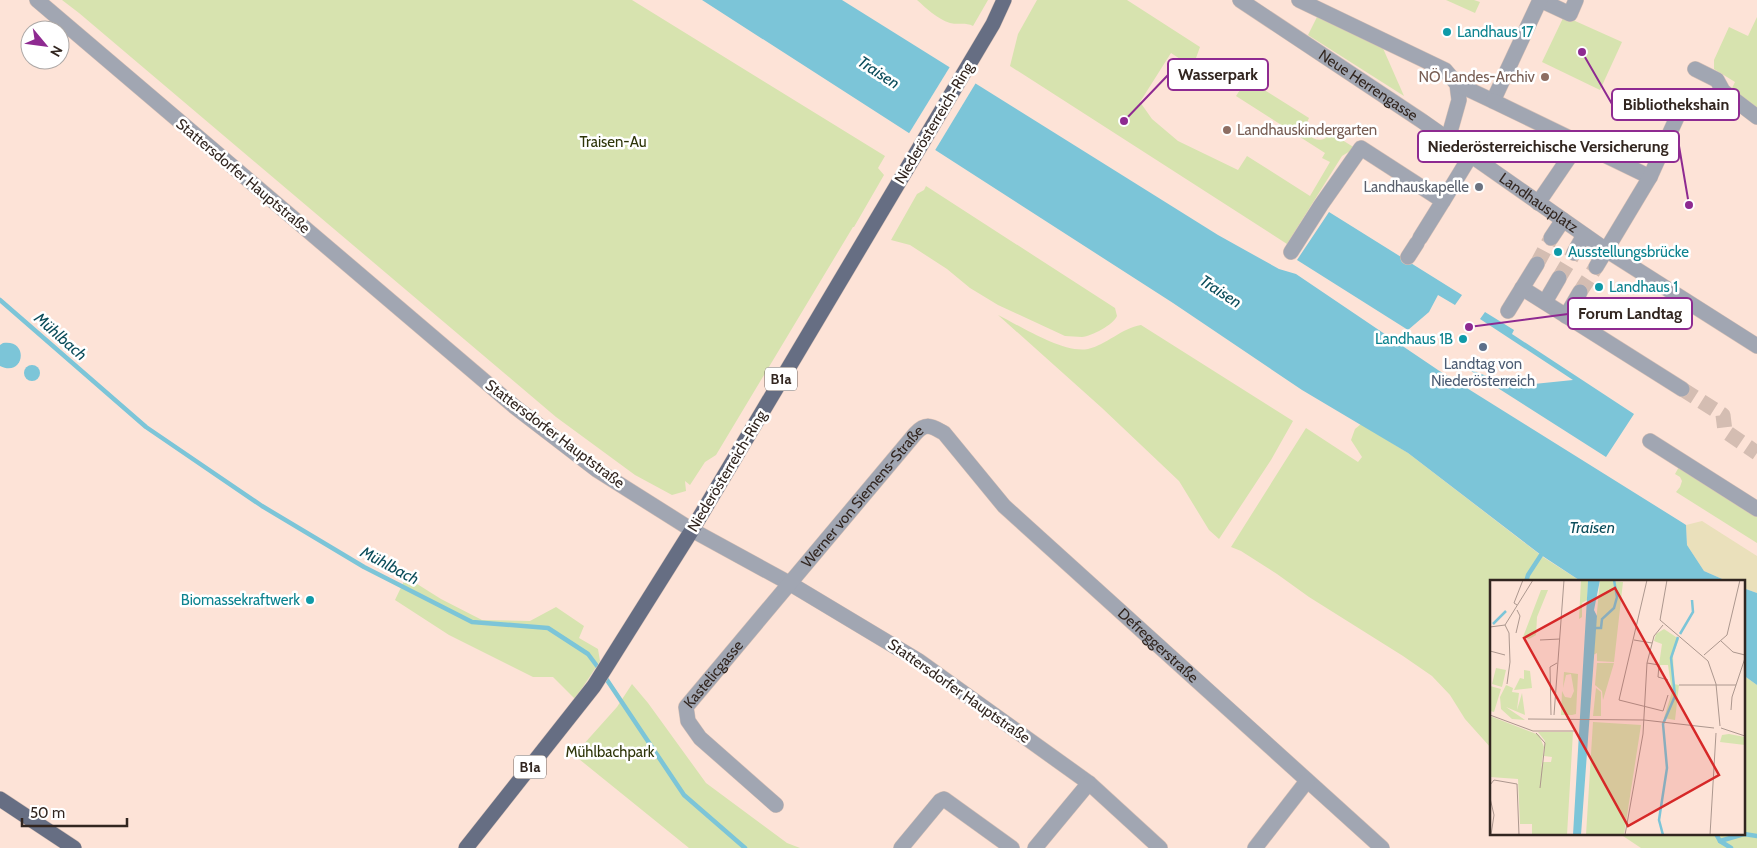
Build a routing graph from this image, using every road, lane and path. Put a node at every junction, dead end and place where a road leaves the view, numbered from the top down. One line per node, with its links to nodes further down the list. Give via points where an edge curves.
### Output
1 (37, 0): 40 (street, Stattersdorfer Hauptstraße, via 515,407 597,470)
2 (1004, 0): 8 (main road, Niederösterreich-Ring / B1a)
3 (1011, 0): 8 (main road, Niederösterreich-Ring / B1a)
4 (1240, 0): 14 (street, Neue Herrengasse)
5 (1299, 0): 10 (street, via 1445,70)
6 (1540, 0): 7 (street, via 1570,14); 11 (street)
7 (1576, 0)
8 (993, 24): 40 (main road, Niederösterreich-Ring / B1a)
9 (1695, 69): 13 (street, via 1717,80 1723,91)
10 (1457, 84): 11 (street); 14 (street, via 1459,100)
11 (1493, 102): 15 (street)
12 (1682, 106): 17 (street)
13 (1757, 117)
14 (1448, 139): 16 (street, Neue Herrengasse)
15 (1578, 142): 17 (street); 19 (street)
16 (1471, 155): 18 (street); 19 (street, Landhausplatz)
17 (1650, 177): 23 (street)
18 (1443, 201): 24 (street, via 1361,148); 26 (street)
19 (1538, 203): 20 (street, Landhausplatz)
20 (1562, 220): 21 (street, Landhausplatz); 22 (street)
21 (1584, 235): 23 (street, Landhausplatz); 25 (street)
22 (1552, 238)
23 (1606, 250): 28 (street); 35 (street)
24 (1291, 252)
25 (1574, 253)
26 (1408, 257)
27 (1536, 264): 30 (street)
28 (1596, 267)
29 (1558, 278): 32 (street)
30 (1522, 288): 32 (street); 33 (street)
31 (1580, 292): 34 (street)
32 (1544, 302): 34 (street)
33 (1508, 311)
34 (1566, 316): 36 (street)
35 (1757, 346)
36 (1682, 389)
37 (944, 433): 41 (street, Werner von Siemens-Straße, via 930,427 921,428); 42 (street, Defreggerstraße, via 1004,506)
38 (1650, 441): 39 (street)
39 (1757, 509)
40 (692, 530): 41 (street, Stattersdorfer Hauptstraße); 47 (main road, Niederösterreich-Ring / B1a, via 594,686)
41 (789, 583): 43 (street, Stattersdorfer Hauptstraße, via 919,661); 45 (street, Kastelicgasse, via 686,707 688,721 700,738)
42 (1307, 781): 52 (street); 53 (street, Defreggerstraße)
43 (1089, 783): 50 (street); 51 (street, Stattersdorfer Hauptstraße)
44 (0, 799): 46 (main road)
45 (776, 805)
46 (74, 848)
47 (466, 848)
48 (901, 848): 49 (street, via 944,799)
49 (1012, 848)
50 (1035, 848)
51 (1160, 848)
52 (1255, 848)
53 (1382, 848)

